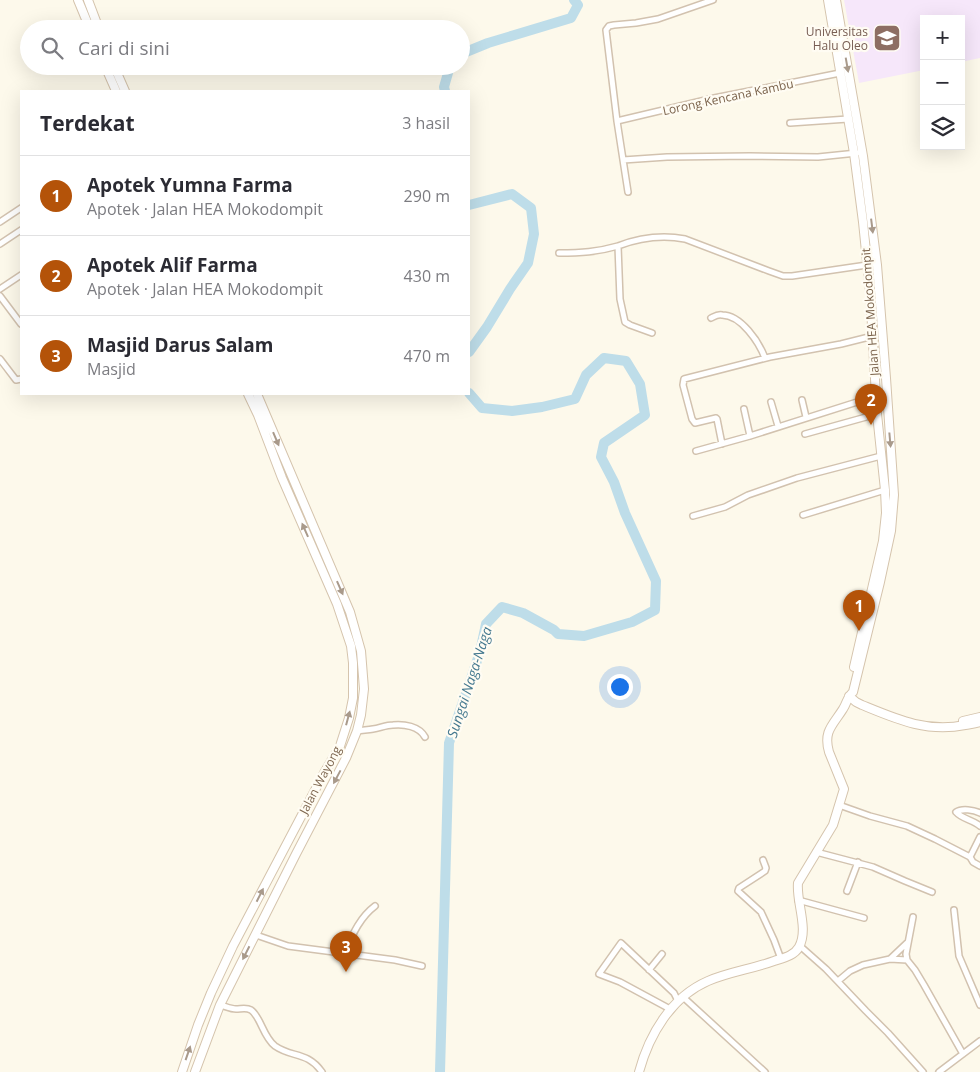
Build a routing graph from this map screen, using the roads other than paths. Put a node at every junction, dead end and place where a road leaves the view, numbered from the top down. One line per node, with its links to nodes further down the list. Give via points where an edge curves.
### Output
1 (78, 0): 6 (street)
2 (88, 0): 7 (street)
3 (713, 0): 14 (street, via 658,19 609,26 606,30)
4 (828, 0): 8 (street, Jalan HEA Mokodompit)
5 (836, 0): 16 (street, Jalan HEA Mokodompit, one-way to 16)
6 (86, 20)
7 (96, 20)
8 (840, 73): 13 (street, Jalan HEA Mokodompit); 14 (street, Lorong Kencana Kambu)
9 (109, 75): 11 (street)
10 (118, 75): 12 (street)
11 (116, 90)
12 (125, 90)
13 (848, 119): 15 (street); 16 (street, Jalan HEA Mokodompit)
14 (617, 121): 17 (street)
15 (790, 123)
16 (858, 153): 17 (street, via 818,157); 25 (street, Jalan HEA Mokodompit); 28 (street, Jalan HEA Mokodompit, one-way to 28, via 876,257)
17 (623, 160): 18 (street)
18 (628, 192)
19 (20, 209): 20 (street)
20 (0, 222)
21 (20, 231): 22 (street)
22 (0, 244)
23 (618, 246): 24 (street, via 590,252); 25 (street, via 649,238 675,237 783,276); 34 (street, via 620,299 625,322)
24 (559, 253)
25 (867, 266): 28 (street, Jalan HEA Mokodompit)
26 (20, 276): 27 (street)
27 (0, 289)
28 (874, 290): 35 (street, Jalan HEA Mokodompit); 36 (street, Jalan HEA Mokodompit)
29 (0, 296): 32 (street)
30 (0, 300): 33 (street)
31 (711, 318): 38 (street, via 724,314 744,326)
32 (20, 323)
33 (20, 328)
34 (652, 333)
35 (873, 336): 37 (street, Jalan HEA Mokodompit); 38 (street)
36 (883, 346): 37 (street); 58 (street, Jalan HEA Mokodompit, one-way to 58, via 894,508 880,582 853,692)
37 (873, 347): 43 (street, Jalan HEA Mokodompit)
38 (765, 358): 52 (street, via 684,379 692,419 695,423 717,419)
39 (0, 359): 40 (street)
40 (19, 380)
41 (248, 395): 94 (street, Jalan Wayong, one-way to 41, via 233,946 340,746 353,698 351,646 337,604)
42 (257, 395): 61 (street, Jalan Wayong, one-way to 61, via 357,634 364,689)
43 (876, 396): 47 (street, Jalan HEA Mokodompit); 48 (street)
44 (802, 400): 48 (street)
45 (772, 402): 49 (street)
46 (744, 409): 51 (street)
47 (877, 414): 50 (street); 54 (street, Jalan HEA Mokodompit)
48 (806, 417): 49 (street)
49 (778, 426): 51 (street)
50 (805, 434)
51 (750, 436): 52 (street)
52 (722, 444): 53 (street)
53 (696, 451)
54 (881, 456): 55 (street, Jalan HEA Mokodompit); 57 (street, via 797,478 748,495 725,507)
55 (885, 490): 56 (street); 58 (street, Jalan HEA Mokodompit, via 883,541)
56 (803, 515)
57 (693, 516)
58 (849, 696): 59 (street, via 919,722 953,723); 60 (street, via 862,705 915,725 959,727); 63 (street, via 829,730 827,740 844,789)
59 (980, 717)
60 (980, 722)
61 (357, 731): 62 (street, via 400,725 419,730); 79 (street, Jalan Wayong, one-way to 79)
62 (425, 736)
63 (839, 805): 67 (street, via 833,825); 68 (street, via 907,826)
64 (980, 813): 65 (street, via 970,810 956,812)
65 (980, 826)
66 (980, 837): 68 (street)
67 (816, 852): 70 (street); 74 (street, via 798,883)
68 (970, 857): 71 (street)
69 (763, 860): 84 (street, via 765,871 738,891 761,912)
70 (858, 862): 72 (street); 73 (street)
71 (980, 866)
72 (847, 891)
73 (932, 892)
74 (798, 900): 78 (street); 81 (street, via 802,924)
75 (375, 906): 82 (street, via 361,920)
76 (954, 910): 92 (street, via 959,956)
77 (913, 917): 80 (street)
78 (864, 918)
79 (256, 935): 82 (street, via 288,946); 91 (street, Jalan Wayong, one-way to 91)
80 (908, 941): 85 (street); 86 (street)
81 (800, 946): 84 (street); 89 (street)
82 (344, 954): 87 (street)
83 (662, 954): 88 (street)
84 (781, 959): 90 (street, via 711,980)
85 (890, 959): 86 (street); 89 (street, via 855,968)
86 (907, 960): 97 (street)
87 (422, 966)
88 (649, 970): 90 (street); 93 (street, via 622,943 599,974 627,985)
89 (838, 981): 103 (street)
90 (680, 1000): 93 (street); 102 (street)
91 (220, 1005): 95 (street, Jalan Wayong); 100 (street, via 250,1009 276,1047 314,1062)
92 (980, 1005)
93 (670, 1009): 101 (street, via 650,1042)
94 (195, 1033): 95 (street); 98 (street, Jalan Wayong, one-way to 94)
95 (207, 1038): 99 (street, Jalan Wayong)
96 (980, 1041): 97 (street)
97 (963, 1054): 104 (street)
98 (182, 1072)
99 (194, 1072)
100 (322, 1072)
101 (640, 1072)
102 (765, 1072)
103 (923, 1072)
104 (939, 1072)

